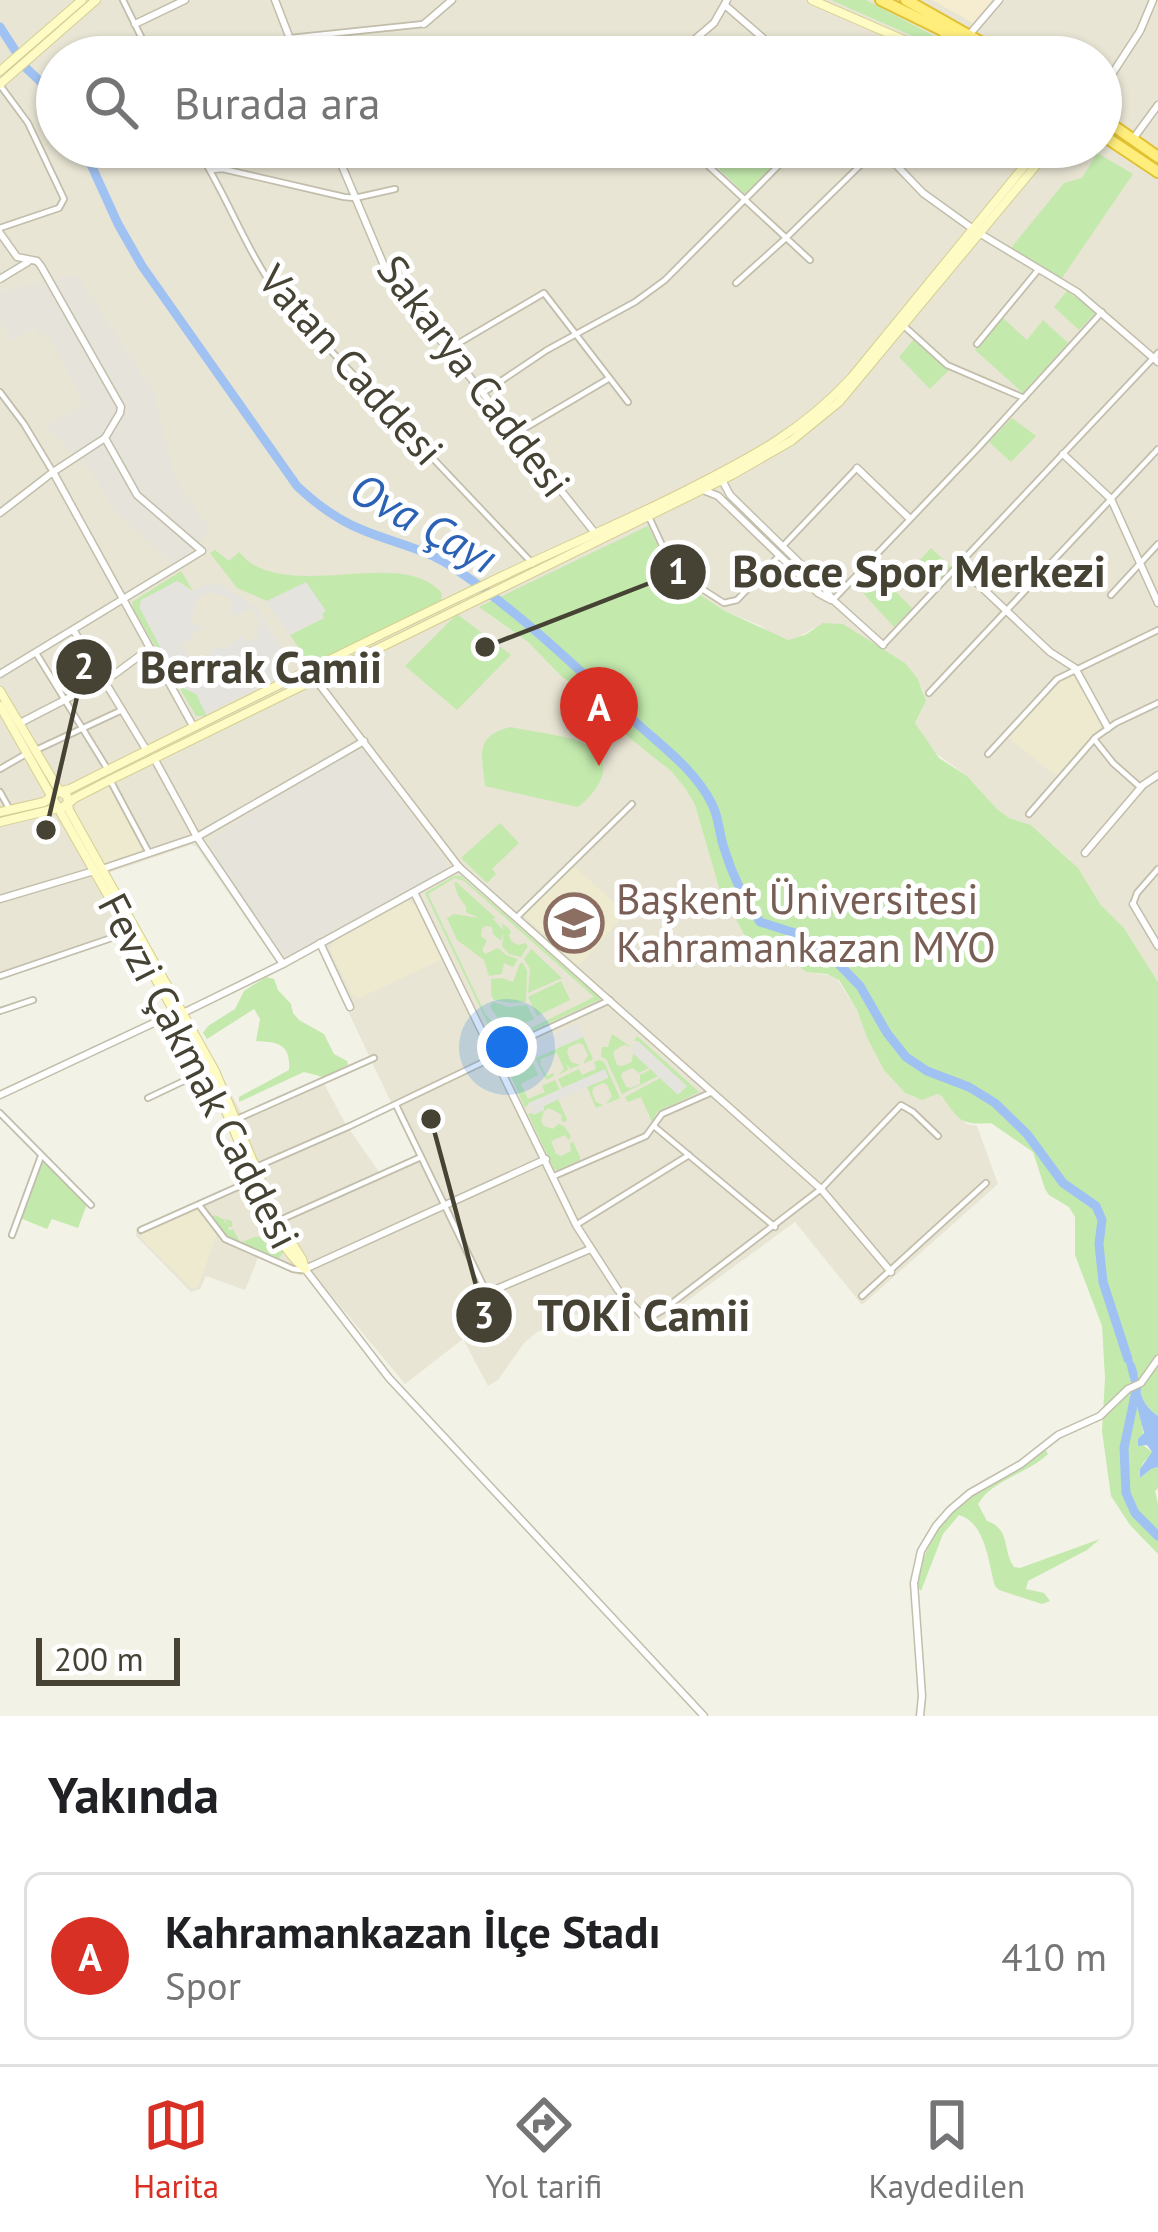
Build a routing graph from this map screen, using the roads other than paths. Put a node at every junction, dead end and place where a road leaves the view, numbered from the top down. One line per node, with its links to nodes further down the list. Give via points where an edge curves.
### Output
1 (82, 0): 16 (main road)
2 (96, 0): 17 (main road)
3 (123, 0): 14 (street)
4 (185, 0): 14 (street)
5 (274, 0): 19 (street)
6 (452, 0): 13 (street)
7 (812, 0): 23 (main road)
8 (881, 0): 24 (highway)
9 (906, 0): 15 (highway)
10 (999, 0): 15 (street)
11 (727, 3): 21 (street); 22 (street)
12 (1153, 5): 26 (street)
13 (424, 23): 20 (street)
14 (135, 24): 18 (street)
15 (970, 35)
16 (46, 36)
17 (47, 36)
18 (141, 36)
19 (289, 36)
20 (308, 36)
21 (698, 36)
22 (762, 36)
23 (895, 36)
24 (951, 36)
25 (36, 46): 27 (main road)
26 (1122, 61)
27 (2, 77): 31 (street)
28 (1158, 105): 30 (street)
29 (1122, 132): 30 (highway)
30 (1133, 139): 33 (highway)
31 (36, 140)
32 (1122, 148): 43 (highway)
33 (1158, 158)
34 (49, 168): 47 (street, via 62,206)
35 (343, 168): 45 (street, Sakarya Caddesi)
36 (711, 168): 46 (street)
37 (777, 168): 46 (street)
38 (858, 168): 49 (street)
39 (899, 168): 48 (street)
40 (1024, 168): 48 (main road)
41 (1033, 168): 48 (main road)
42 (211, 170): 45 (street); 81 (street, Vatan Caddesi, via 280,297)
43 (1158, 172)
44 (395, 189): 45 (street)
45 (355, 198): 59 (street, Sakarya Caddesi, via 385,268)
46 (746, 200): 49 (street); 57 (street, via 664,280)
47 (0, 230): 50 (street, via 17,256)
48 (976, 231): 52 (street); 56 (main road); 78 (main road, via 812,417 764,450)
49 (787, 238): 51 (street); 54 (street)
50 (31, 260): 53 (street); 67 (street, via 121,407)
51 (810, 260)
52 (1038, 269): 55 (street); 58 (street)
53 (0, 279)
54 (736, 283)
55 (1102, 312): 60 (street); 64 (street)
56 (904, 326): 64 (street, via 947,365); 72 (main road, via 812,426)
57 (576, 335): 59 (street, via 544,293); 61 (street); 63 (street)
58 (977, 344)
59 (447, 350): 63 (street, Sakarya Caddesi)
60 (1156, 358): 69 (street)
61 (610, 378): 65 (street); 66 (street)
62 (0, 392): 71 (street)
63 (482, 394): 66 (street, Sakarya Caddesi)
64 (1024, 398): 77 (street)
65 (628, 402)
66 (514, 434): 78 (street, Sakarya Caddesi)
67 (105, 438): 71 (street); 85 (street, via 137,495 202,551)
68 (1158, 449): 74 (street)
69 (1063, 454): 74 (street); 83 (street)
70 (857, 468): 77 (street); 80 (street)
71 (53, 472): 75 (street); 85 (street)
72 (722, 480): 73 (main road); 80 (street)
73 (703, 490): 76 (main road); 80 (street)
74 (1111, 500): 82 (street); 89 (street)
75 (0, 513)
76 (649, 517): 80 (street, via 674,571 724,602 733,603); 86 (main road)
77 (910, 518): 87 (street)
78 (595, 533): 81 (main road)
79 (1158, 544): 82 (street)
80 (781, 551): 87 (street)
81 (533, 564): 86 (main road)
82 (1140, 564): 84 (street); 88 (street)
83 (958, 565): 89 (street); 92 (street)
84 (1111, 595)
85 (124, 600): 90 (street); 93 (street)
86 (466, 600): 96 (main road); 99 (main road)
87 (832, 600): 92 (street)
88 (1158, 603)
89 (1006, 611): 95 (street); 101 (street)
90 (74, 629): 94 (street); 98 (street)
91 (1158, 630): 95 (street)
92 (883, 645)
93 (150, 648): 98 (street); 107 (street)
94 (36, 653): 97 (street); 102 (street)
95 (1075, 668): 108 (street); 115 (street, via 1047,687)
96 (310, 669): 99 (main road, via 319,672); 107 (main road)
97 (0, 674)
98 (104, 680): 102 (street); 105 (street)
99 (316, 680): 112 (street); 116 (main road)
100 (0, 691): 106 (main road, Fevzi Çakmak Caddesi)
101 (929, 693)
102 (64, 701): 106 (street); 109 (street)
103 (1158, 703): 108 (street)
104 (1, 708): 106 (main road, Fevzi Çakmak Caddesi)
105 (122, 710): 109 (street); 113 (street)
106 (16, 724): 110 (street); 114 (main road, Fevzi Çakmak Caddesi)
107 (194, 727): 113 (main road)
108 (1108, 728): 111 (street)
109 (82, 729): 114 (street); 118 (street)
110 (0, 731)
111 (1094, 739): 120 (street); 125 (street)
112 (364, 741): 127 (street); 130 (street)
113 (147, 751): 118 (main road)
114 (32, 752): 117 (street); 122 (main road, Fevzi Çakmak Caddesi)
115 (988, 754)
116 (155, 760): 118 (main road); 127 (street)
117 (0, 770)
118 (109, 775): 122 (main road); 128 (street)
119 (1158, 775): 120 (street)
120 (1141, 788): 129 (street)
121 (0, 792): 124 (street)
122 (59, 800): 124 (main road); 126 (main road); 132 (main road, Fevzi Çakmak Caddesi)
123 (632, 804): 136 (street)
124 (5, 811)
125 (1029, 814)
126 (0, 822)
127 (197, 837): 128 (street); 140 (street)
128 (149, 853): 132 (street)
129 (1085, 853)
130 (458, 867): 133 (street); 136 (street)
131 (1158, 869): 135 (street)
132 (99, 870): 134 (street); 137 (main road, Fevzi Çakmak Caddesi); 146 (main road, Fevzi Çakmak Caddesi)
133 (414, 892): 138 (street); 147 (street)
134 (0, 899)
135 (1133, 904): 139 (street)
136 (516, 918): 143 (street)
137 (129, 932): 141 (street); 146 (main road, Fevzi Çakmak Caddesi)
138 (320, 943): 140 (street); 144 (street)
139 (1158, 946)
140 (283, 964): 146 (street)
141 (0, 976)
142 (33, 1000): 145 (street)
143 (610, 1000): 147 (street); 150 (street)
144 (350, 1007)
145 (0, 1011)
146 (179, 1013): 149 (main road, Fevzi Çakmak Caddesi); 151 (street); 155 (main road, Fevzi Çakmak Caddesi)
147 (495, 1055): 153 (street); 161 (street)
148 (374, 1058): 155 (street)
149 (207, 1070): 152 (street); 164 (main road, Fevzi Çakmak Caddesi)
150 (712, 1093): 156 (street, via 662,1114); 166 (street)
151 (0, 1094)
152 (148, 1097)
153 (396, 1105): 160 (street); 162 (street)
154 (0, 1113): 159 (street)
155 (237, 1119): 162 (main road, Fevzi Çakmak Caddesi)
156 (654, 1126): 158 (street); 163 (street)
157 (938, 1136): 166 (street, via 901,1105)
158 (689, 1155): 171 (street); 172 (street)
159 (40, 1156): 167 (street); 174 (street)
160 (421, 1157): 169 (street); 170 (street)
161 (546, 1159): 163 (street); 169 (street)
162 (256, 1167): 170 (main road, Fevzi Çakmak Caddesi)
163 (554, 1176): 171 (street)
164 (254, 1180): 168 (street); 176 (main road, Fevzi Çakmak Caddesi)
165 (986, 1184): 177 (street)
166 (820, 1189): 172 (street); 177 (street)
167 (91, 1204)
168 (199, 1205): 173 (street); 176 (street, via 225,1239)
169 (445, 1207): 176 (street); 178 (street)
170 (278, 1221): 176 (main road, Fevzi Çakmak Caddesi)
171 (576, 1225): 175 (street)
172 (775, 1227): 180 (street)
173 (141, 1230)
174 (11, 1235)
175 (590, 1249): 178 (street); 180 (street)
176 (304, 1269): 182 (street, Fevzi Çakmak Caddesi, via 389,1378)
177 (891, 1272): 179 (street)
178 (487, 1293)
179 (862, 1296)
180 (644, 1317)
181 (1158, 1359): 183 (street, via 1095,1419 960,1500 928,1538 914,1583)
182 (704, 1716)
183 (920, 1716)

